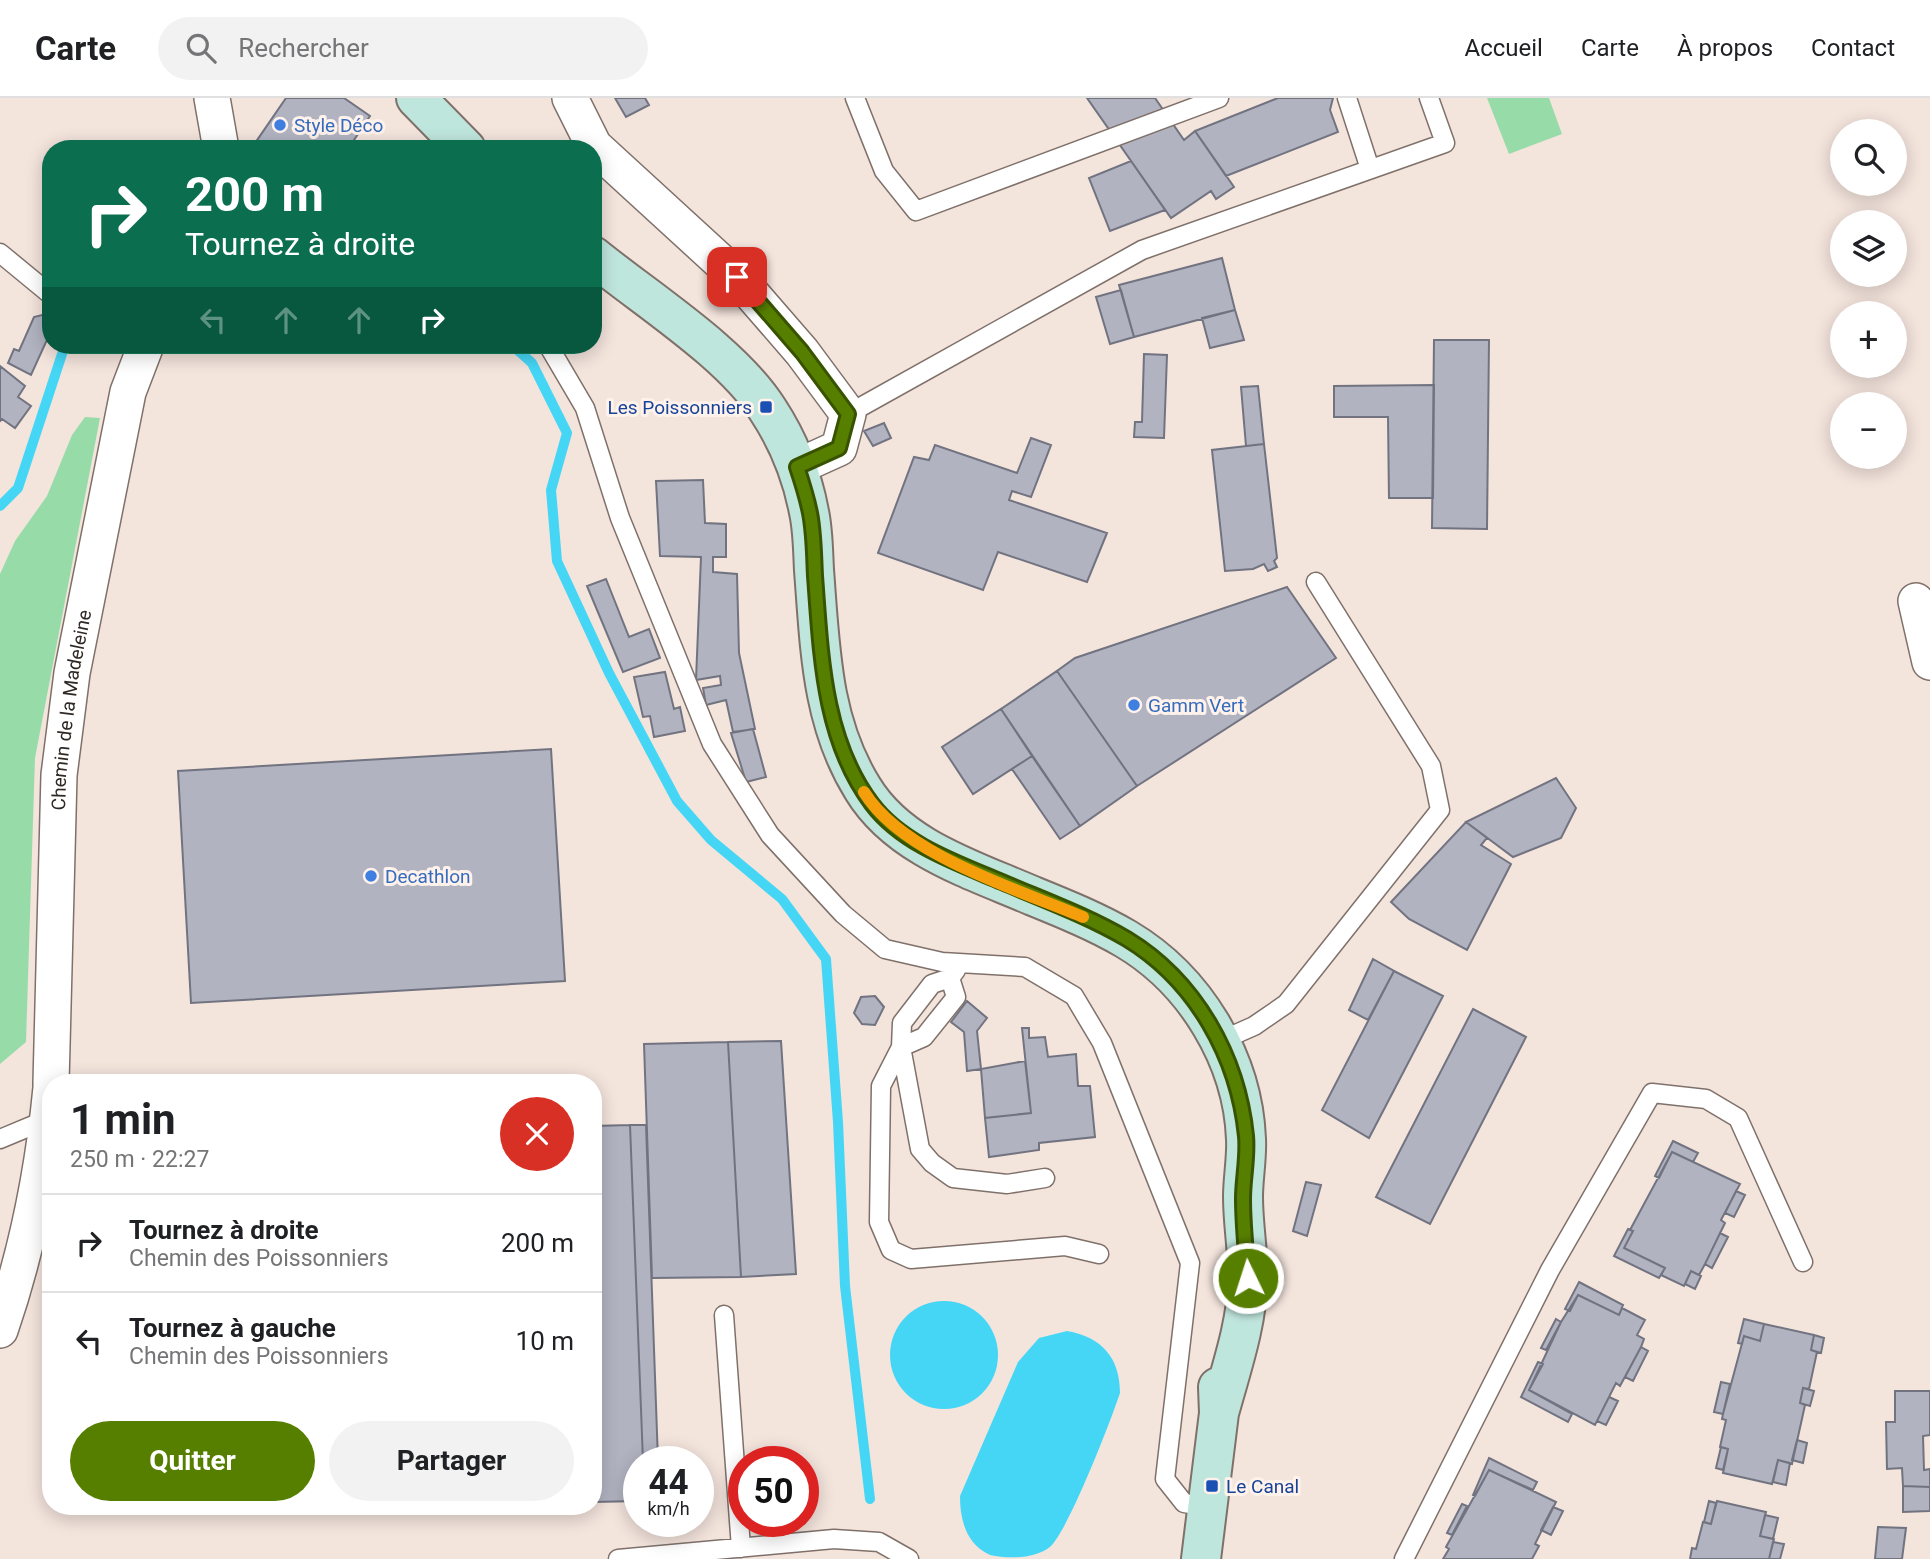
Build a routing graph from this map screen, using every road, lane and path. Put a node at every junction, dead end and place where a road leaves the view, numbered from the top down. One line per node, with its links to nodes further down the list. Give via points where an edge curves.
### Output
1 (212, 98): 8 (street)
2 (416, 98): 9 (main road)
3 (570, 98): 10 (street)
4 (855, 98): 5 (lane, via 884,171 915,211)
5 (1219, 98)
6 (1347, 98): 12 (lane)
7 (1429, 98): 12 (lane, via 1445,143)
8 (219, 140)
9 (457, 140)
10 (591, 140)
11 (602, 153): 18 (street, via 737,277)
12 (1370, 169): 18 (lane, via 1142,250)
13 (0, 253): 15 (lane)
14 (602, 263): 19 (main road, via 706,344 747,384 766,407)
15 (42, 288)
16 (143, 354): 27 (street, Chemin de la Madeleine, via 122,418 72,674 60,775)
17 (553, 354): 23 (lane, via 585,408 620,518 712,744 770,835 843,914 885,949)
18 (848, 414): 19 (street, via 839,448)
19 (797, 467): 25 (main road, via 810,515 832,724 851,771 873,805 904,834 945,858 1128,940 1156,960 1190,995)
20 (1316, 582): 25 (lane, via 1431,766 1440,810 1286,1004 1254,1026)
21 (1916, 601): 22 (street)
22 (1930, 662)
23 (962, 963): 24 (lane); 36 (lane, via 1025,967 1074,996 1102,1043 1190,1263 1165,1479 1184,1503)
24 (950, 978): 26 (lane, via 932,984 902,1023); 26 (lane, via 956,997 924,1037)
25 (1220, 1041): 36 (main road, via 1231,1066 1246,1138 1243,1199 1221,1280 1216,1332 1219,1413)
26 (901, 1047): 31 (lane, via 920,1149 932,1163 953,1178 1007,1184); 32 (lane, via 881,1086 879,1222 891,1250 911,1259 1065,1246)
27 (51, 1074)
28 (42, 1104): 29 (lane)
29 (0, 1139)
30 (42, 1162): 35 (street, Chemin de la Madeleine, via 20,1272)
31 (1045, 1178)
32 (1099, 1254)
33 (1803, 1262): 41 (lane, via 1738,1118 1706,1100 1652,1093 1550,1270)
34 (724, 1315): 37 (lane)
35 (0, 1330)
36 (1209, 1507): 40 (main road)
37 (741, 1548): 38 (lane); 39 (lane, via 834,1539 879,1542)
38 (618, 1559)
39 (909, 1559)
40 (1201, 1559)
41 (1404, 1559)

